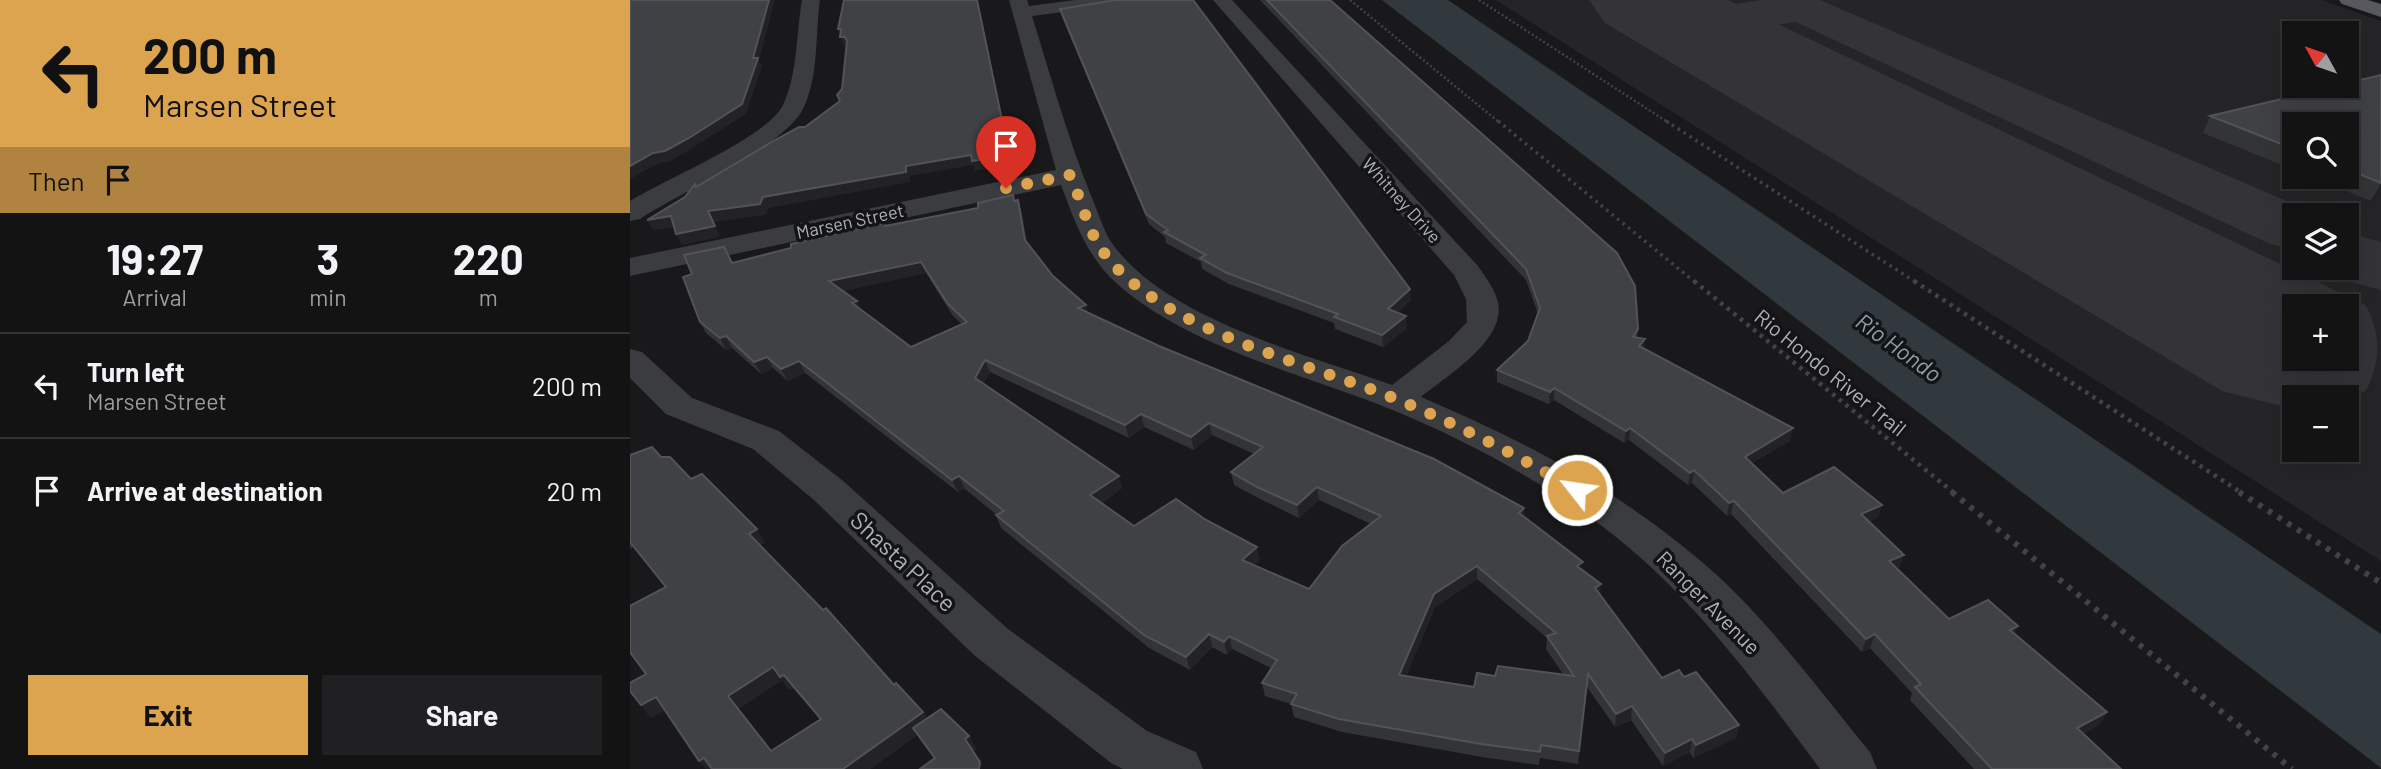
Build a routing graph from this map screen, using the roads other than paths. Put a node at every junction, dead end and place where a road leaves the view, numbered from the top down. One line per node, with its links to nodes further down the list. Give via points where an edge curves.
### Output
1 (811, 0): 8 (street, via 804,69 791,113 767,134)
2 (1119, 0): 5 (street)
3 (1222, 0): 11 (street, Whitney Drive, via 1467,272 1482,299 1483,324 1461,348)
4 (2349, 0): 6 (main road)
5 (1019, 6): 7 (street, Ranger Avenue)
6 (2381, 11)
7 (1070, 175): 9 (street, Marsen Street); 11 (street, Ranger Avenue, via 1097,243 1152,297 1198,325)
8 (630, 213)
9 (630, 267)
10 (630, 359): 12 (street, Shasta Place, via 679,406 766,440 828,490)
11 (1396, 399): 14 (street, Ranger Avenue, via 1507,449 1600,504 1683,570 1760,652)
12 (1119, 758): 13 (street, Shasta Place)
13 (1177, 769)
14 (1851, 769)

